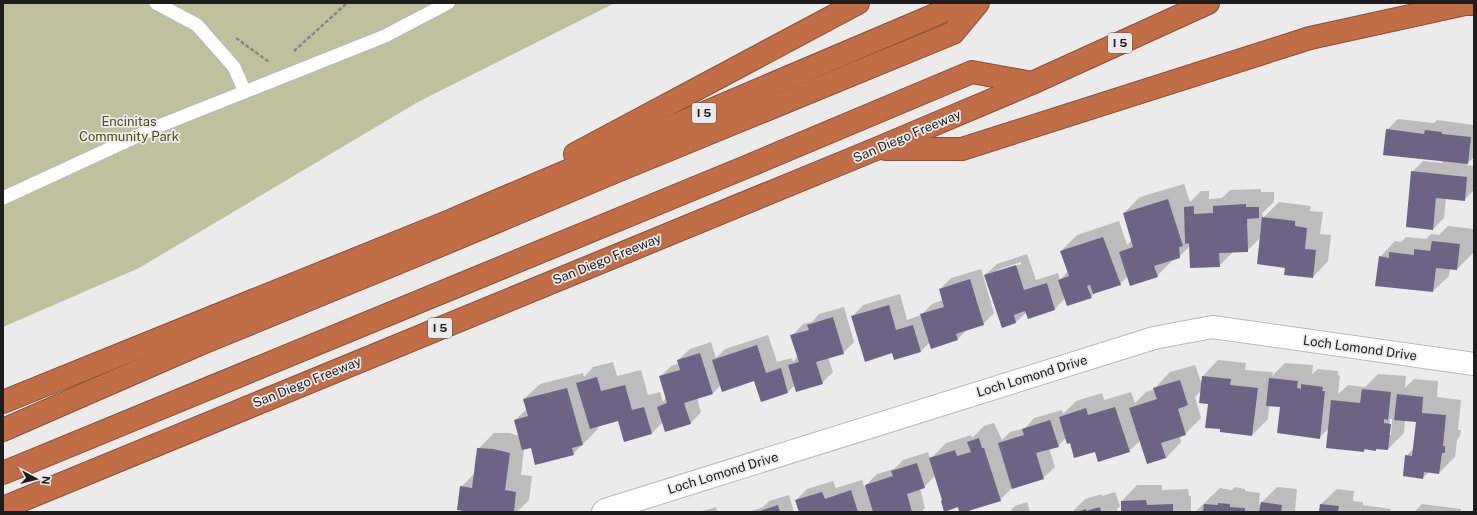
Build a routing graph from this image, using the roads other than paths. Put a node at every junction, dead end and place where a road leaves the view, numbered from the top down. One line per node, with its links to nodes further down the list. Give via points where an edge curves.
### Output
1 (156, 3): 9 (lane, via 197,25 234,67)
2 (448, 3): 9 (lane, via 385,36)
3 (858, 3): 12 (highway)
4 (963, 3): 12 (highway, I 5)
5 (978, 3): 15 (highway, via 953,33 200,344)
6 (1208, 3): 8 (highway, San Diego Freeway / I 5)
7 (1474, 4): 10 (highway, via 1310,38 962,149)
8 (1032, 83): 10 (highway, San Diego Freeway / I 5); 16 (highway, via 972,72)
9 (245, 92): 11 (lane, via 159,126)
10 (876, 149): 17 (highway, San Diego Freeway / I 5)
11 (3, 198)
12 (445, 223): 14 (highway, I 5)
13 (1474, 364): 18 (street, Loch Lomond Drive, via 1212,327 1154,338)
14 (3, 402)
15 (3, 430)
16 (3, 473)
17 (3, 508)
18 (603, 512)

